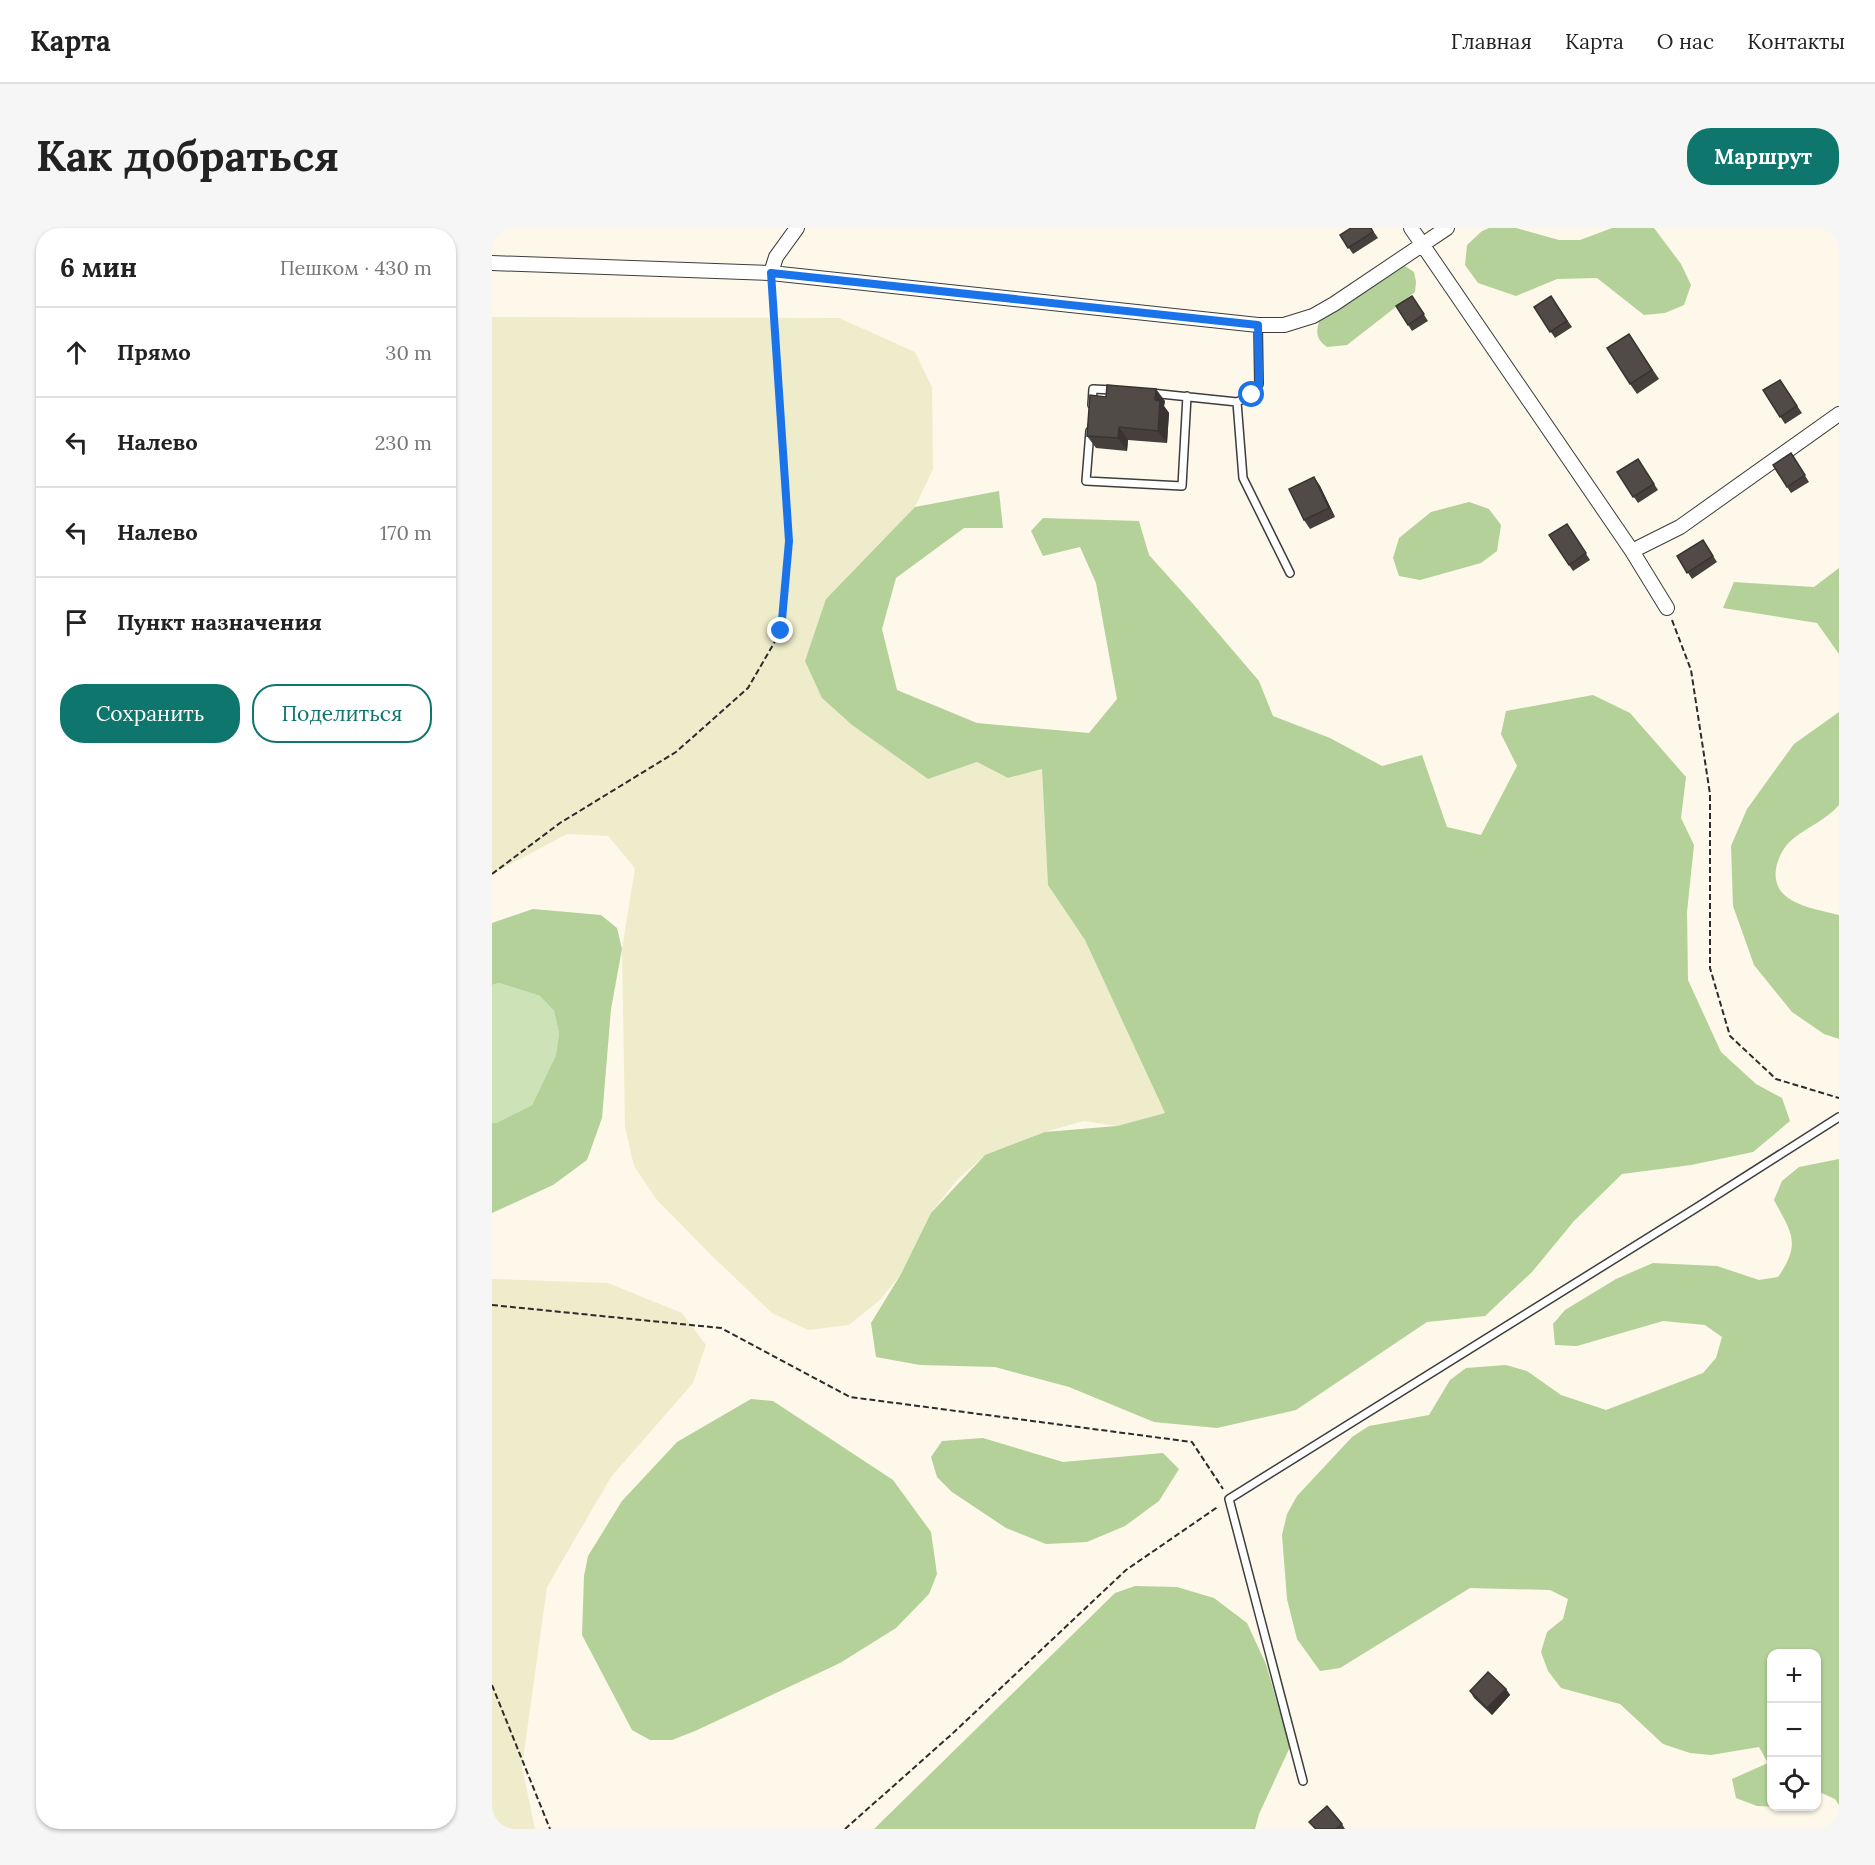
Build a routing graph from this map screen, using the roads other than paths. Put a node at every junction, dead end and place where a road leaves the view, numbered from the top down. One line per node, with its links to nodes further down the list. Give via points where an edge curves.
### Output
1 (1411, 228): 4 (street)
2 (1447, 228): 4 (street)
3 (793, 230): 6 (street, via 776,256)
4 (1422, 245): 7 (street, via 1313,316 1284,325); 15 (street)
5 (492, 262): 6 (street)
6 (771, 273): 7 (street)
7 (1258, 325): 11 (lane, via 1259,384 1252,395)
8 (1116, 390): 12 (lane, via 1093,388)
9 (1140, 392): 10 (lane)
10 (1187, 396): 11 (lane); 14 (lane, via 1182,486 1086,481)
11 (1237, 402): 16 (lane, via 1243,478)
12 (1091, 412)
13 (1839, 414): 15 (street, via 1680,526)
14 (1090, 423)
15 (1632, 551): 17 (street)
16 (1290, 573)
17 (1667, 608)
18 (1839, 1117): 19 (lane, via 1229,1499)
19 (1303, 1781)

